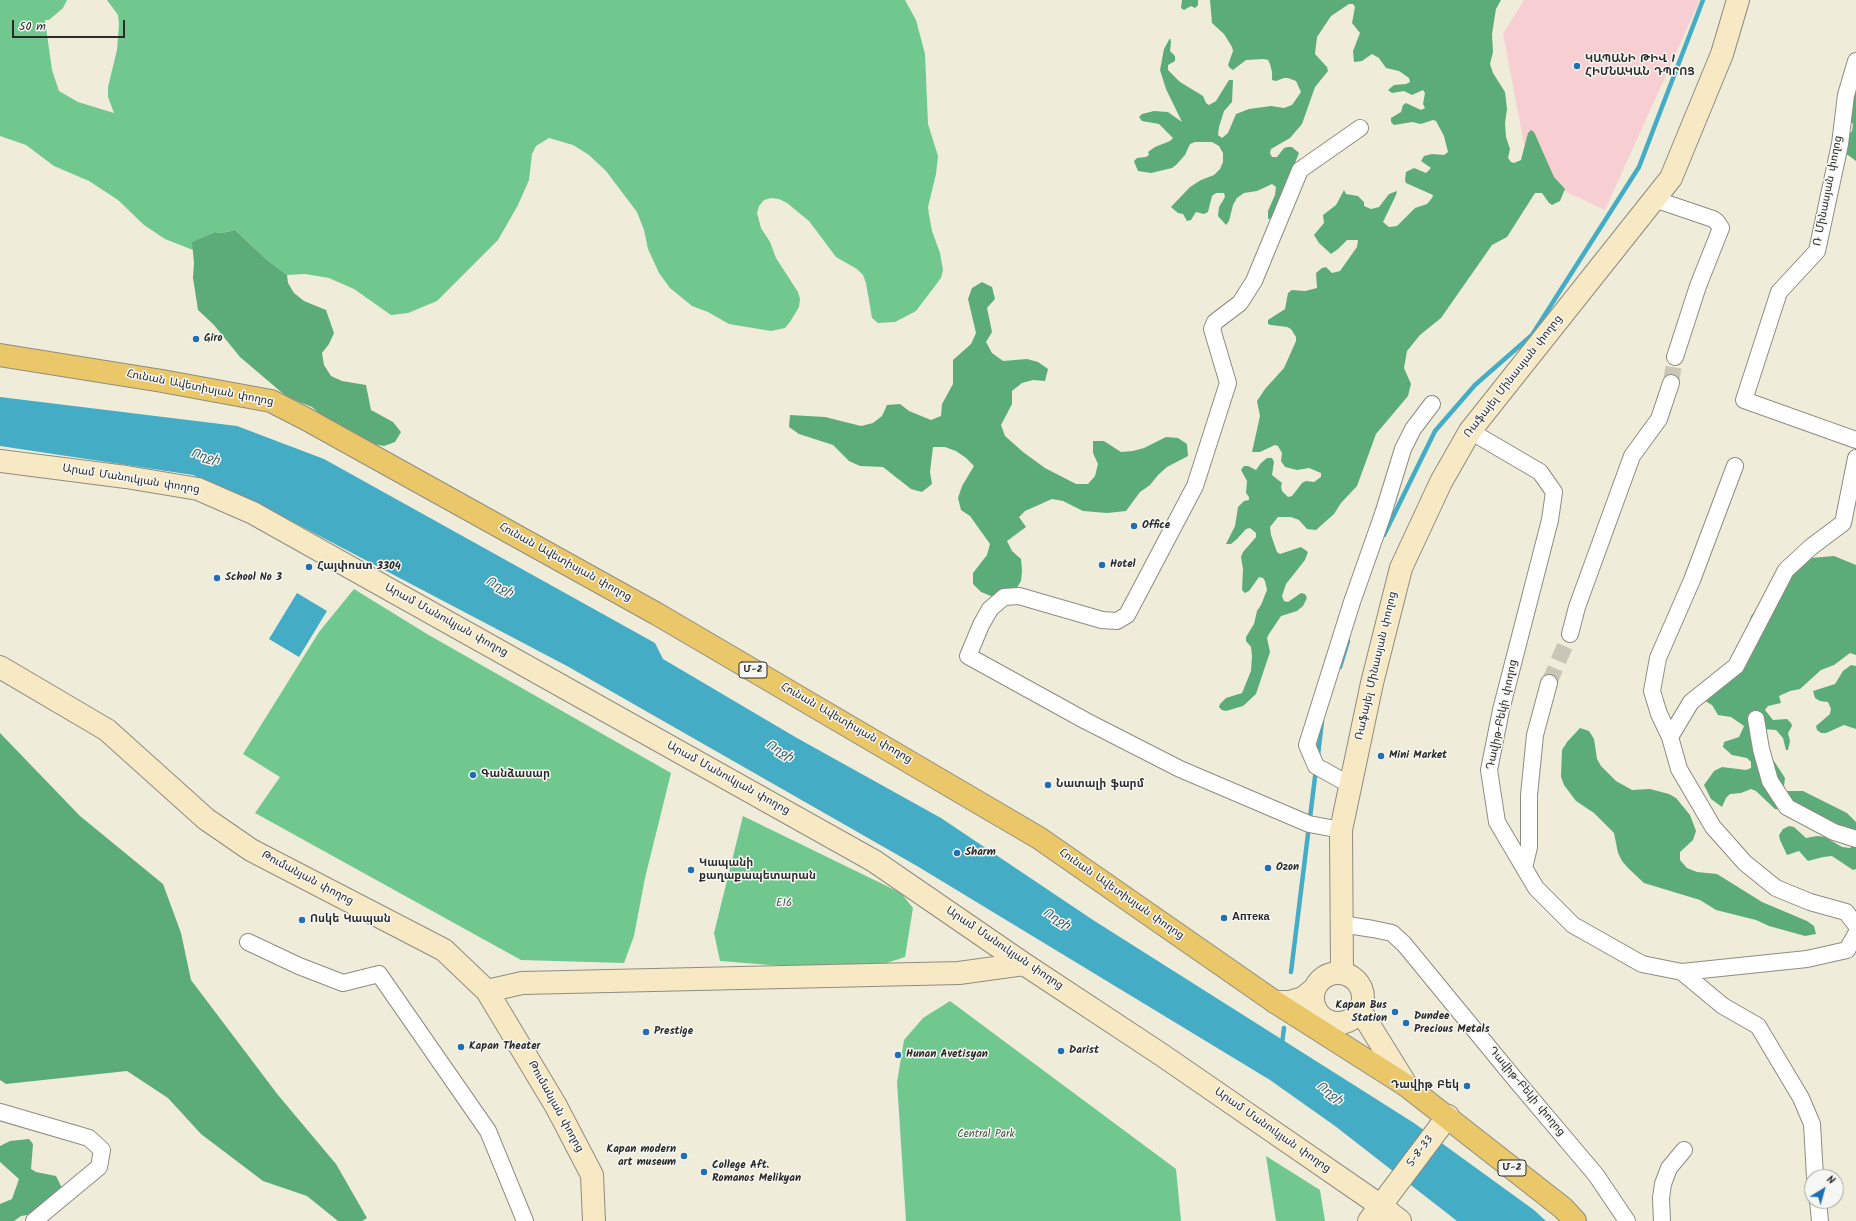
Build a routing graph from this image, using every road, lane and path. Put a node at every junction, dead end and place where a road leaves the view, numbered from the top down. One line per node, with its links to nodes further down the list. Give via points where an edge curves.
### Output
1 (1738, 0): 4 (street, Ռաֆայել Մինասյան փողոց, via 1722,54 1674,171)
2 (1856, 61): 10 (street, Ռ Մինասյան փողոց, via 1846,95 1840,144 1817,251 1779,292 1744,400)
3 (1360, 128): 20 (street, via 1300,170 1251,287 1240,303 1215,322 1212,329 1228,383 1195,486 1127,615 1117,621 1102,620 1019,596 1004,597 990,609 968,656 1180,769 1309,824)
4 (1654, 199): 6 (street, via 1713,218 1721,228); 9 (street, Ռաֆայել Մինասյան փողոց)
5 (0, 355): 32 (highway, Հունան Ավետիսյան փողոց / Մ-2, via 271,401 657,614 1039,838)
6 (1674, 357)
7 (1671, 383): 14 (street, via 1659,419 1632,456)
8 (1432, 404): 19 (street, via 1413,429 1403,449 1306,745 1316,766)
9 (1470, 431): 19 (street, Ռաֆայել Մինասյան փողոց, via 1440,482 1401,568); 22 (street, Դավիթ-Բեկի փողոց, via 1540,472 1554,492 1550,520 1489,770 1497,822)
10 (1856, 440)
11 (1856, 458): 18 (street, via 1843,523 1786,570 1736,666 1691,702)
12 (0, 461): 27 (street, Արամ Մանուկյան փողոց, via 126,477 198,490 253,513 874,861)
13 (1735, 466): 18 (street, via 1692,580 1658,658 1652,691 1659,714)
14 (1570, 634)
15 (0, 667): 31 (street, Թումանյան փողոց, via 107,730 206,819 251,850 444,950)
16 (1549, 683): 22 (street, via 1535,735 1529,795 1529,847)
17 (1756, 719): 21 (street, via 1760,749 1770,781 1787,807 1834,832)
18 (1670, 736): 24 (street, via 1679,769 1713,827 1745,863 1776,888 1810,902 1846,912)
19 (1350, 785): 20 (street, Ռաֆայել Մինասյան փողոց)
20 (1341, 830): 23 (street, Ռաֆայել Մինասյան փողոց)
21 (1856, 839)
22 (1524, 868): 28 (street, Դավիթ-Բեկի փողոց, via 1536,888 1573,925 1642,964)
23 (1341, 924): 29 (street, Ռաֆայել Մինասյան փողոց); 46 (street, Դավիթ-Բեկի փողոց, via 1392,933 1404,944 1596,1175)
24 (1856, 925)
25 (1856, 934): 28 (street, Դավիթ-Բեկի փողոց, via 1848,950 1808,959)
26 (248, 942): 42 (street, via 342,983 379,974 488,1132)
27 (1024, 964): 31 (street, via 959,973 522,983); 40 (street, Արամ Մանուկյան փողոց, via 1162,1055)
28 (1682, 972): 38 (street, Դավիթ-Բեկի փողոց, via 1722,1006 1758,1026 1801,1098 1812,1124)
29 (1342, 973): 30 (street, via 1325,976); 33 (street, via 1356,981 1360,987)
30 (1314, 989): 32 (street, via 1303,998); 33 (street, via 1314,1005 1318,1013 1331,1022 1348,1021)
31 (487, 991): 43 (street, Թումանյան փողոց, via 556,1106 592,1175)
32 (1275, 1002): 34 (highway, Հունան Ավետիսյան փողոց / Մ-2)
33 (1360, 1010): 34 (street)
34 (1407, 1086): 36 (highway, Հունան Ավետիսյան փողոց / Մ-2)
35 (0, 1112): 41 (street, via 89,1138 102,1150 99,1167)
36 (1443, 1122): 40 (street, Տ-8-33 / Տ-8-33); 45 (highway, Մ-2, via 1563,1208)
37 (1684, 1150): 47 (street, via 1669,1168 1663,1184)
38 (1815, 1169)
39 (1819, 1209): 48 (street)
40 (1375, 1214): 44 (street, Արամ Մանուկյան փողոց)
41 (34, 1221)
42 (524, 1221)
43 (594, 1221)
44 (1400, 1221)
45 (1575, 1221)
46 (1627, 1221)
47 (1662, 1221)
48 (1820, 1221)

